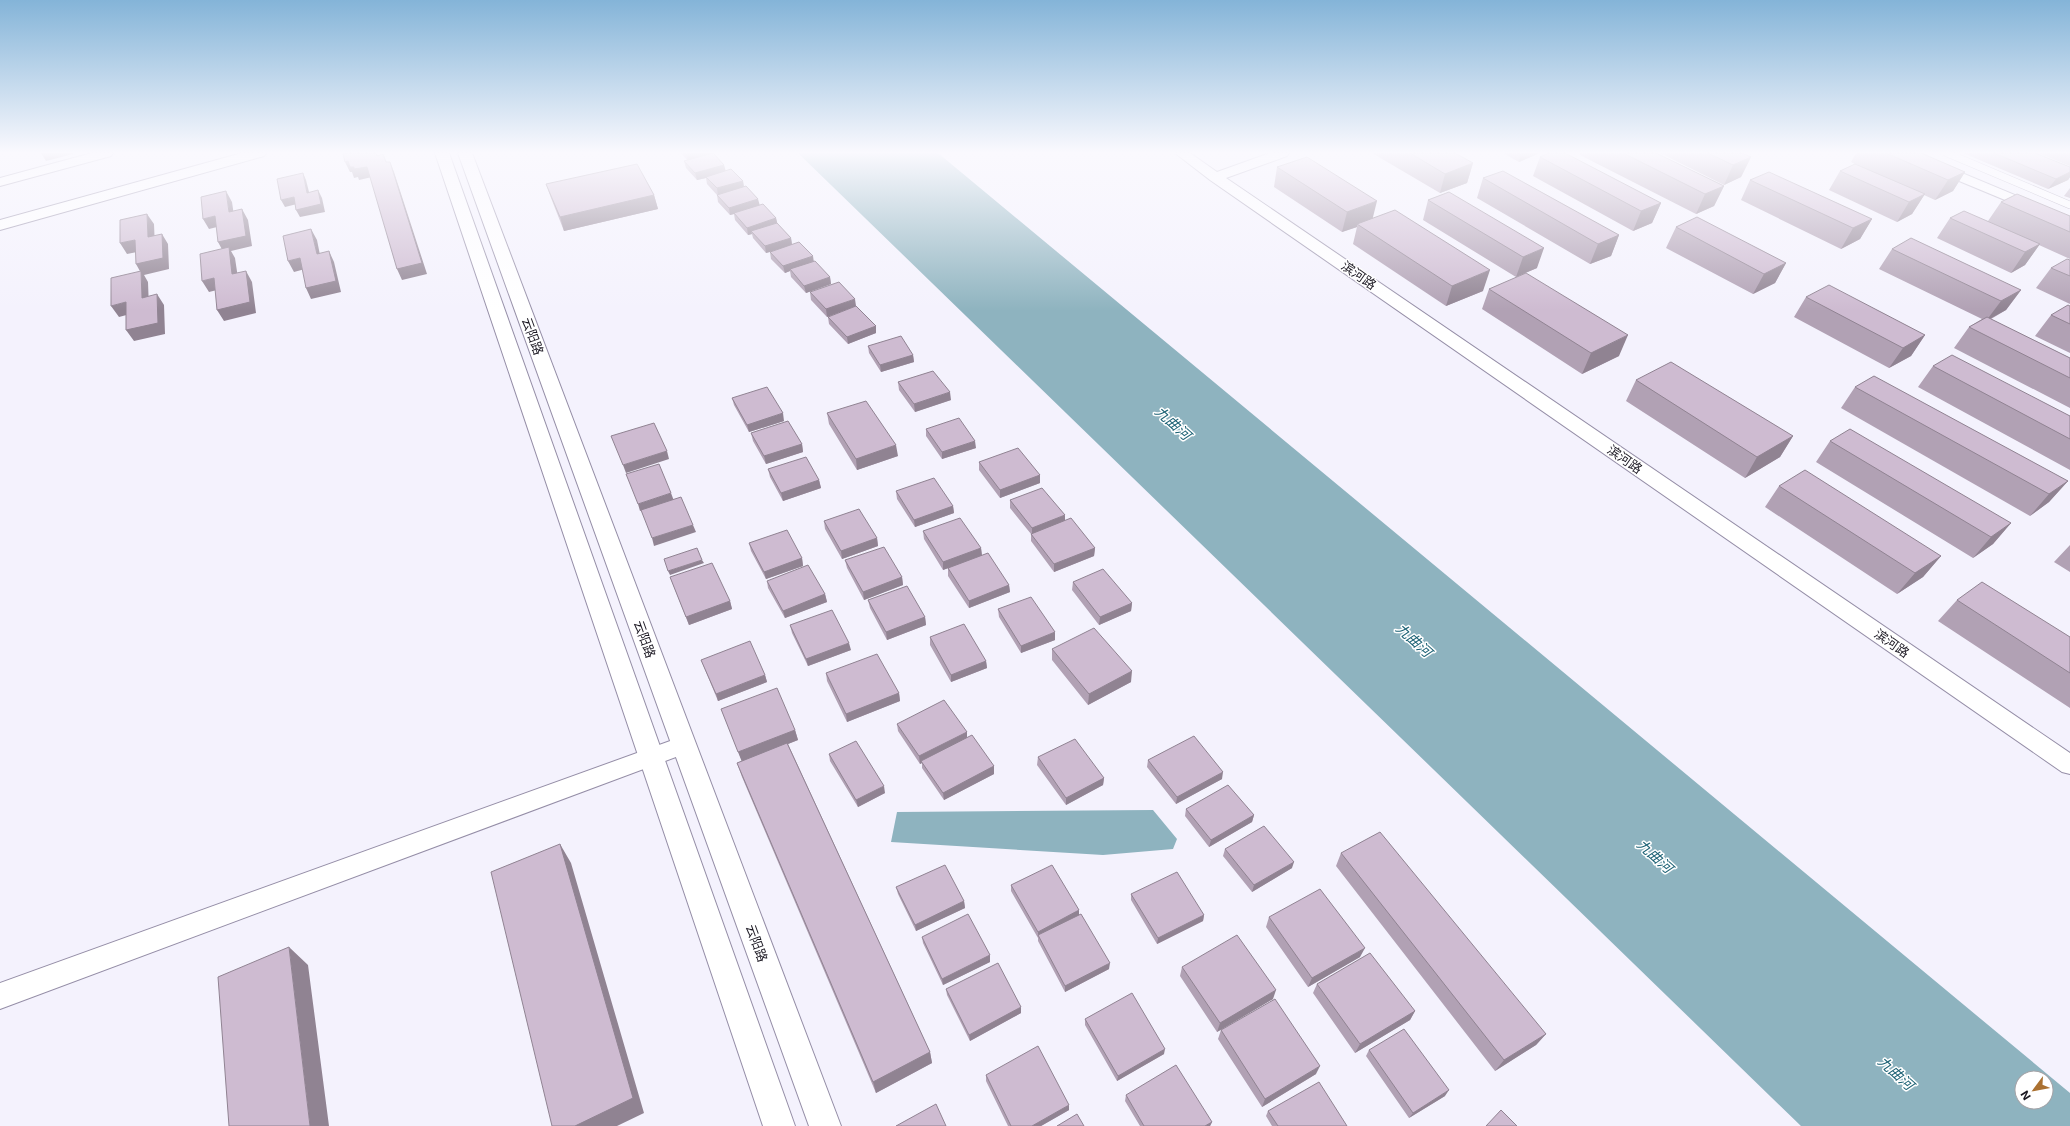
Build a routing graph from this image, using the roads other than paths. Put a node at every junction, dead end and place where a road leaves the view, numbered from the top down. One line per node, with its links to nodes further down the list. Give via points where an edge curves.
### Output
1 (27, 206): 7 (street)
2 (70, 206): 9 (street)
3 (460, 206): 11 (street, 云阳路)
4 (484, 206): 10 (street, 云阳路)
5 (1257, 206): 12 (street, 滨河路)
6 (2027, 206): 8 (street)
7 (0, 213)
8 (2070, 224)
9 (0, 225)
10 (684, 745): 11 (street); 15 (street, 云阳路)
11 (652, 757): 13 (street); 14 (street, 云阳路)
12 (2070, 765)
13 (0, 996)
14 (779, 1126)
15 (825, 1126)

